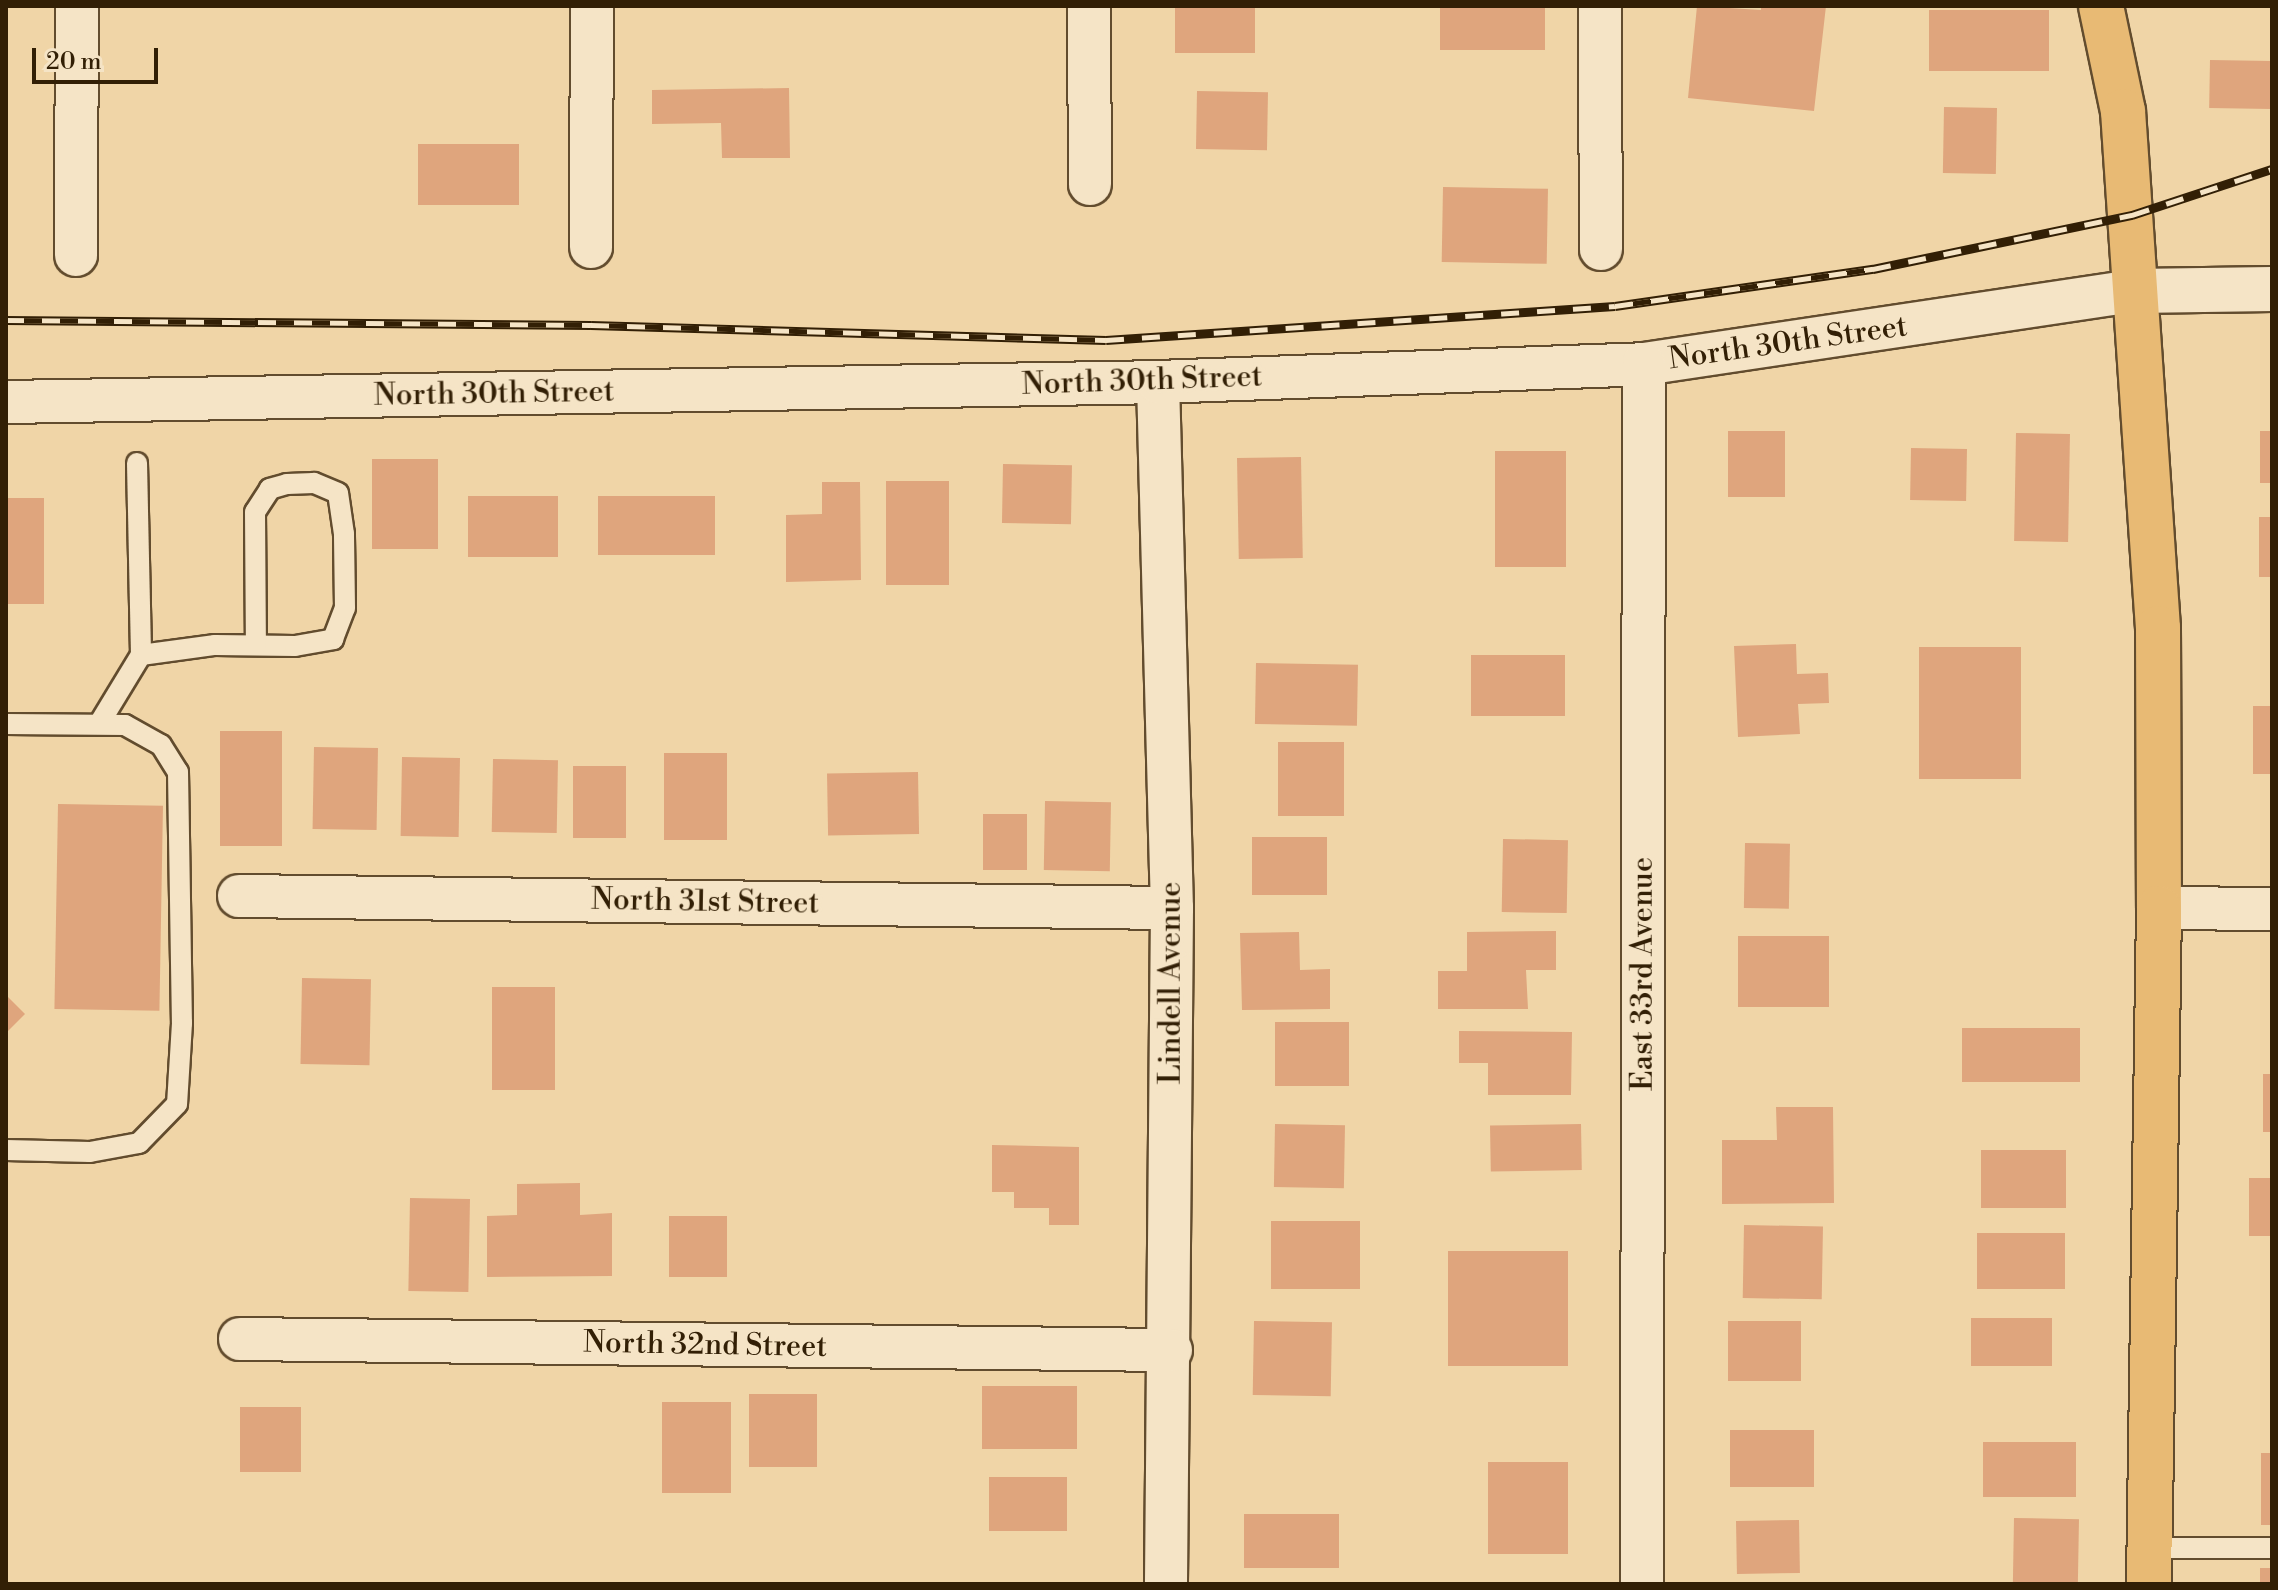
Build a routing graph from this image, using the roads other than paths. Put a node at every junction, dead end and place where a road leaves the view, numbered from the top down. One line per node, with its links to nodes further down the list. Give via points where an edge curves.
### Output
1 (77, 6): 11 (street)
2 (592, 6): 9 (street)
3 (1089, 6): 8 (street)
4 (1600, 6): 10 (street)
5 (2101, 6): 7 (main road)
6 (2130, 6): 7 (main road)
7 (2123, 111): 13 (main road)
8 (1090, 184)
9 (591, 247)
10 (1601, 249)
11 (76, 255)
12 (2272, 289): 13 (street, North 30th Street)
13 (2135, 291): 14 (street, North 30th Street); 24 (main road, via 2158,628)
14 (1644, 364): 15 (street, North 30th Street); 32 (street, East 33rd Avenue)
15 (1158, 382): 16 (street, North 30th Street); 23 (street, Lindell Avenue)
16 (6, 402)
17 (137, 463): 19 (lane)
18 (256, 645): 18 (lane, via 295,646 333,639 345,608 338,493 314,483 287,484 270,489 255,512); 19 (lane)
19 (141, 655): 21 (lane)
20 (6, 724): 21 (lane)
21 (99, 724): 26 (lane, via 125,725 161,745 178,772 182,1023 177,1104 139,1143 90,1152)
22 (239, 896): 23 (street, North 31st Street)
23 (1172, 908): 28 (street, Lindell Avenue)
24 (2159, 908): 25 (street); 30 (main road)
25 (2272, 909)
26 (6, 1150)
27 (240, 1339): 28 (street, North 32nd Street)
28 (1171, 1350): 31 (street, Lindell Avenue)
29 (2272, 1548): 30 (lane)
30 (2150, 1566)
31 (1166, 1584)
32 (1642, 1584)

